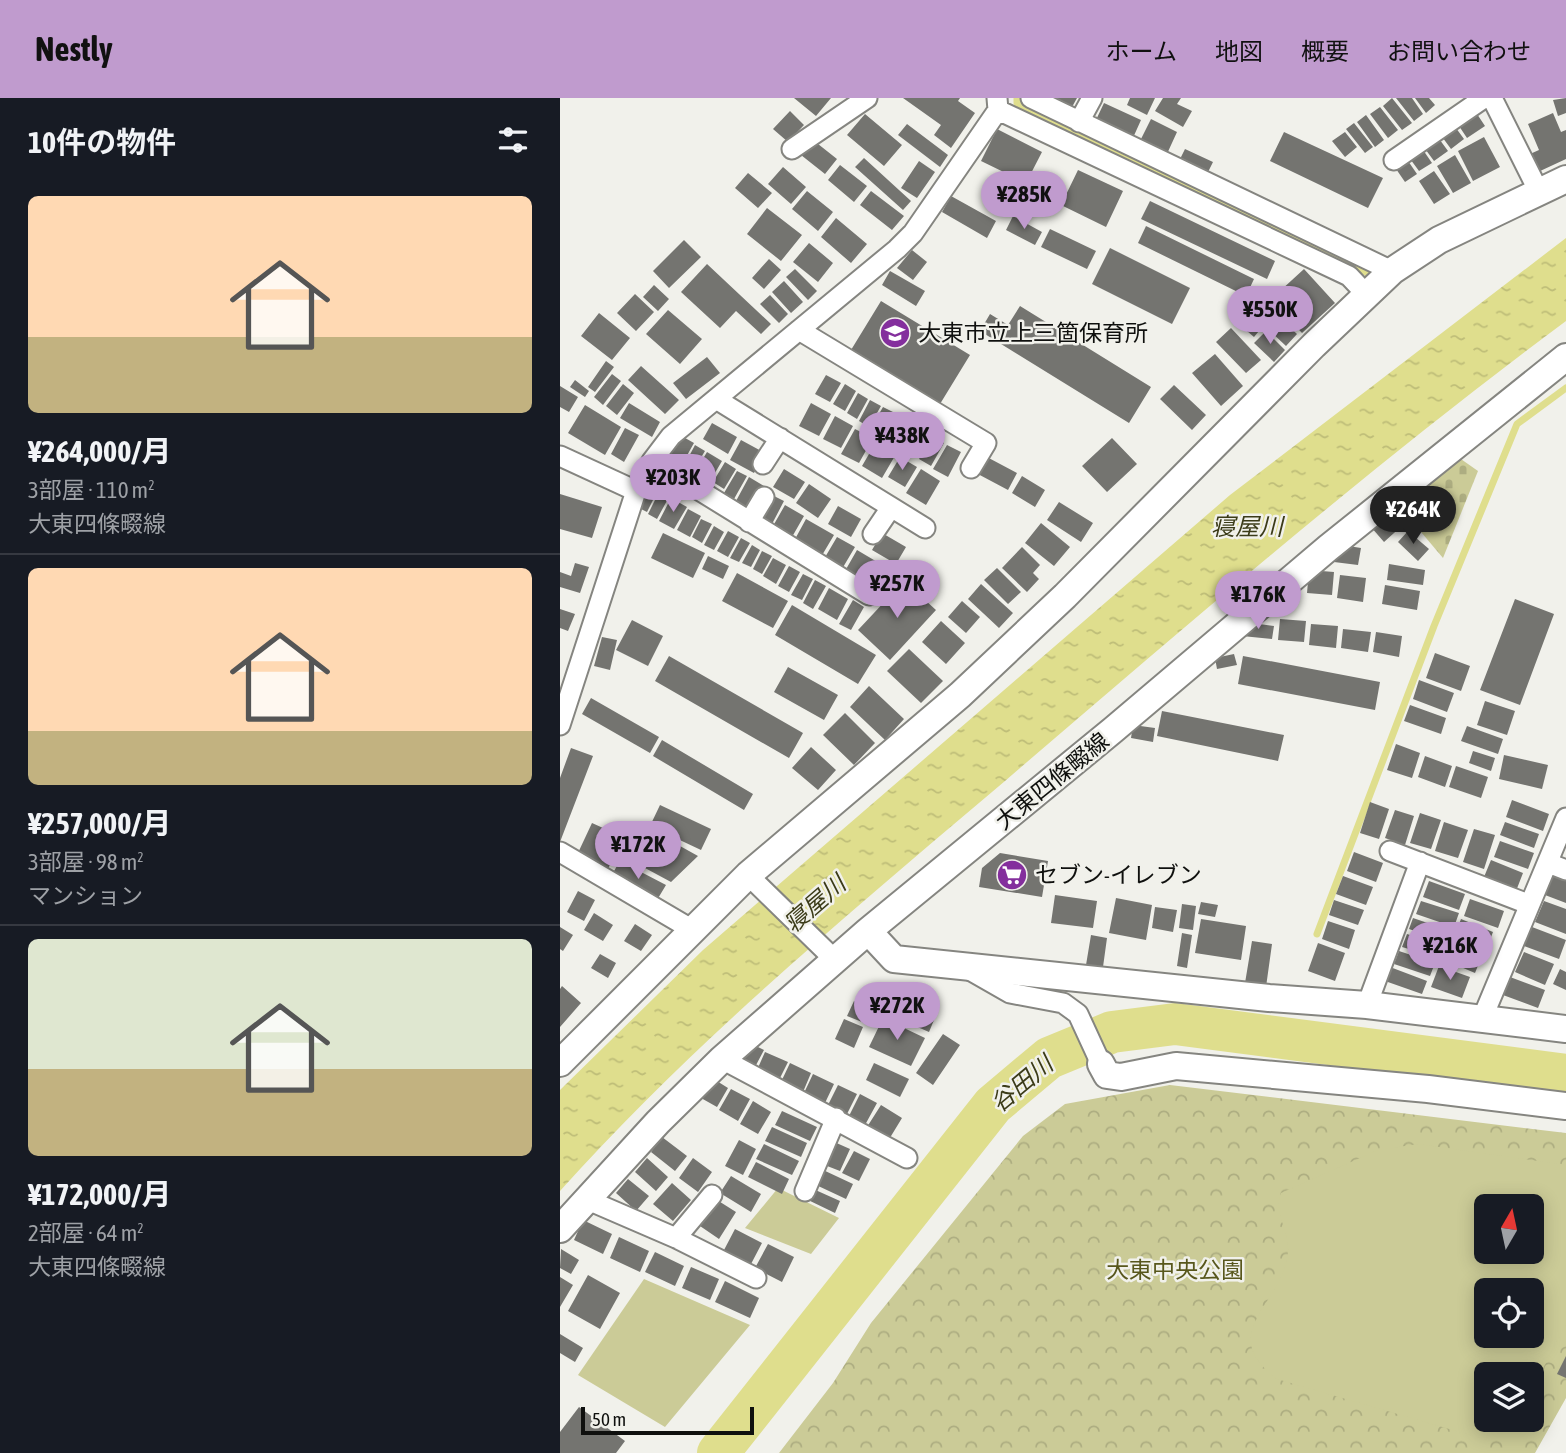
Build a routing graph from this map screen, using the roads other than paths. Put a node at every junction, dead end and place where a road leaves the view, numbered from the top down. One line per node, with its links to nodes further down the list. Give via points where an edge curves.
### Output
1 (867, 98): 8 (street)
2 (1031, 98): 7 (street)
3 (1092, 98): 7 (street)
4 (1484, 98): 9 (street)
5 (1492, 98): 11 (street)
6 (998, 104): 13 (street, via 1349,276); 14 (street, via 913,233)
7 (1079, 122): 12 (street)
8 (792, 149)
9 (1394, 160)
10 (1566, 179): 11 (street)
11 (1539, 192): 12 (street, via 1439,240)
12 (1392, 271): 13 (street)
13 (1367, 295): 35 (street, via 1065,596)
14 (799, 330): 16 (street); 21 (street, via 986,443)
15 (1564, 363): 38 (street, 大東四條畷線, via 1328,548)
16 (716, 399): 17 (street); 19 (street, via 671,436)
17 (780, 438): 20 (street); 24 (street)
18 (560, 456): 22 (street)
19 (652, 461): 22 (street); 25 (street)
20 (763, 464)
21 (971, 468)
22 (636, 491): 29 (street)
23 (764, 497): 25 (street)
24 (890, 509): 26 (street); 27 (street)
25 (749, 522): 28 (street)
26 (925, 528)
27 (873, 534)
28 (869, 595)
29 (560, 726)
30 (1566, 818): 34 (street)
31 (1390, 851): 33 (street)
32 (560, 852): 37 (street)
33 (1420, 862): 36 (street); 41 (street)
34 (1557, 867): 36 (street)
35 (753, 879): 37 (street); 39 (street)
36 (1528, 904): 42 (street)
37 (691, 929): 45 (street)
38 (868, 931): 39 (street, 大東四條畷線); 40 (street, via 894,959)
39 (827, 952): 44 (street, 大東四條畷線)
40 (964, 967): 41 (street); 46 (street, via 1010,993 1063,1003 1079,1014)
41 (1367, 1005): 42 (street)
42 (1482, 1019): 43 (street)
43 (1566, 1029)
44 (722, 1059): 48 (street); 52 (street, 大東四條畷線)
45 (560, 1063)
46 (1101, 1063): 47 (street, via 1108,1075 1121,1077 1176,1066 1428,1088)
47 (1566, 1106)
48 (836, 1118): 49 (street); 50 (street)
49 (908, 1158)
50 (805, 1191)
51 (712, 1195): 54 (street)
52 (588, 1200): 53 (street, 大東四條畷線); 54 (street)
53 (560, 1229)
54 (677, 1238): 55 (street)
55 (756, 1278)

